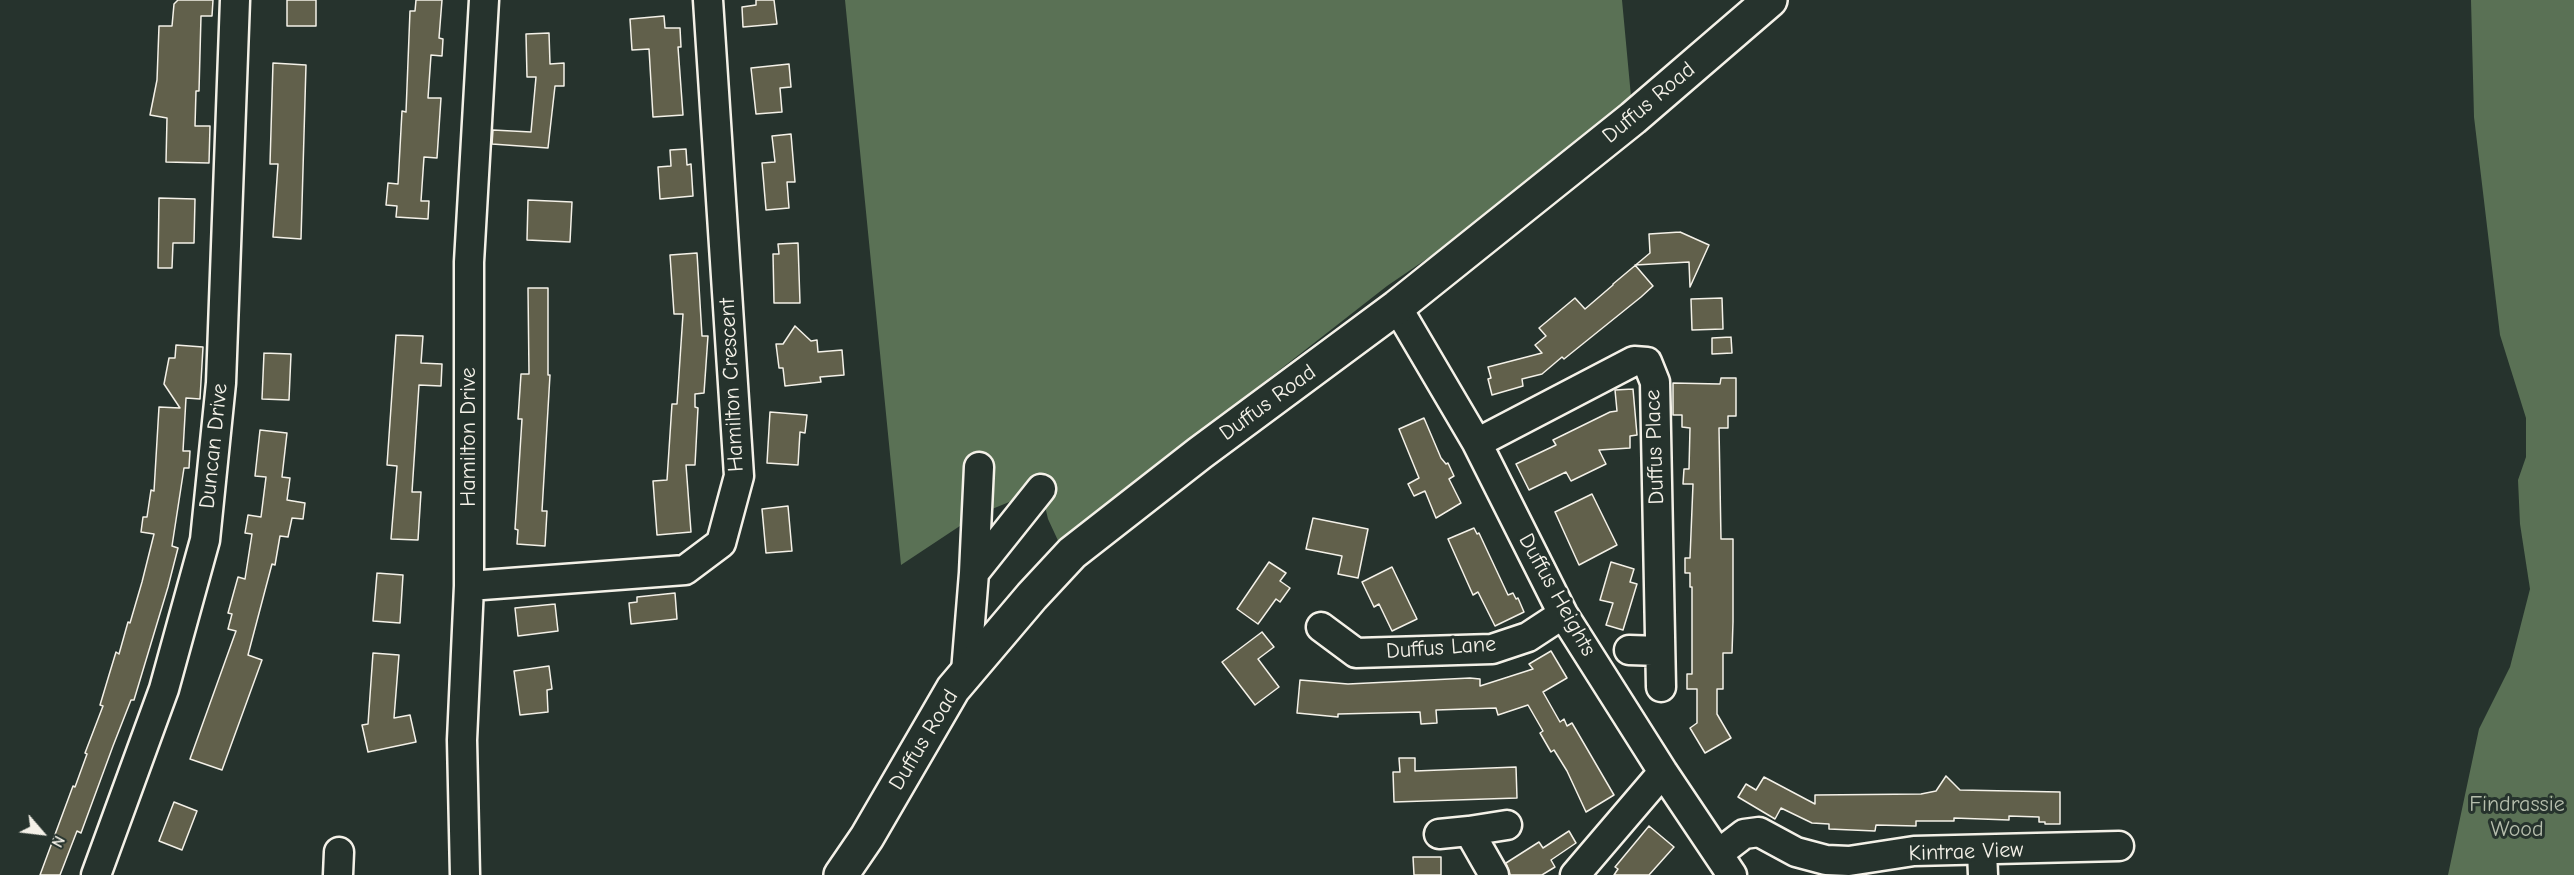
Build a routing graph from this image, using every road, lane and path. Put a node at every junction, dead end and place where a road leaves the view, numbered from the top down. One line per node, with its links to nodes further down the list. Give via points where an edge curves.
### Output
1 (236, 0): 24 (street, Duncan Drive, via 221,383 205,540 164,688)
2 (484, 0): 10 (street, Hamilton Drive, via 469,262)
3 (708, 0): 10 (street, Hamilton Crescent, via 739,476 721,543 685,570)
4 (1770, 0): 5 (main road, Duffus Road, via 1633,118)
5 (1397, 307): 6 (street, Duffus Heights); 15 (main road, Duffus Road, via 1072,553)
6 (1477, 443): 11 (street, Duffus Heights); 14 (street, Duffus Place, via 1634,361 1647,362 1654,381)
7 (979, 467): 9 (street)
8 (1041, 489): 9 (street)
9 (974, 573): 15 (street)
10 (469, 586): 25 (street, Hamilton Drive, via 462,740)
11 (1563, 614): 12 (street, Duffus Lane, via 1528,637 1492,649 1356,653); 17 (street, Duffus Heights)
12 (1321, 627)
13 (1629, 650): 14 (street)
14 (1660, 651): 16 (street, Duffus Place)
15 (966, 672): 26 (main road, Duffus Road)
16 (1661, 687)
17 (1663, 772): 23 (street, Duffus Heights); 28 (street)
18 (1507, 825): 19 (street)
19 (1469, 831): 20 (street); 27 (street)
20 (1439, 834)
21 (2119, 846): 22 (street, Kintrae View)
22 (1982, 863): 23 (street, Kintrae View, via 1914,852 1849,861 1826,860 1796,852 1759,831 1744,834)
23 (1725, 864)
24 (96, 875)
25 (465, 875)
26 (841, 875)
27 (1494, 875)
28 (1575, 875)

